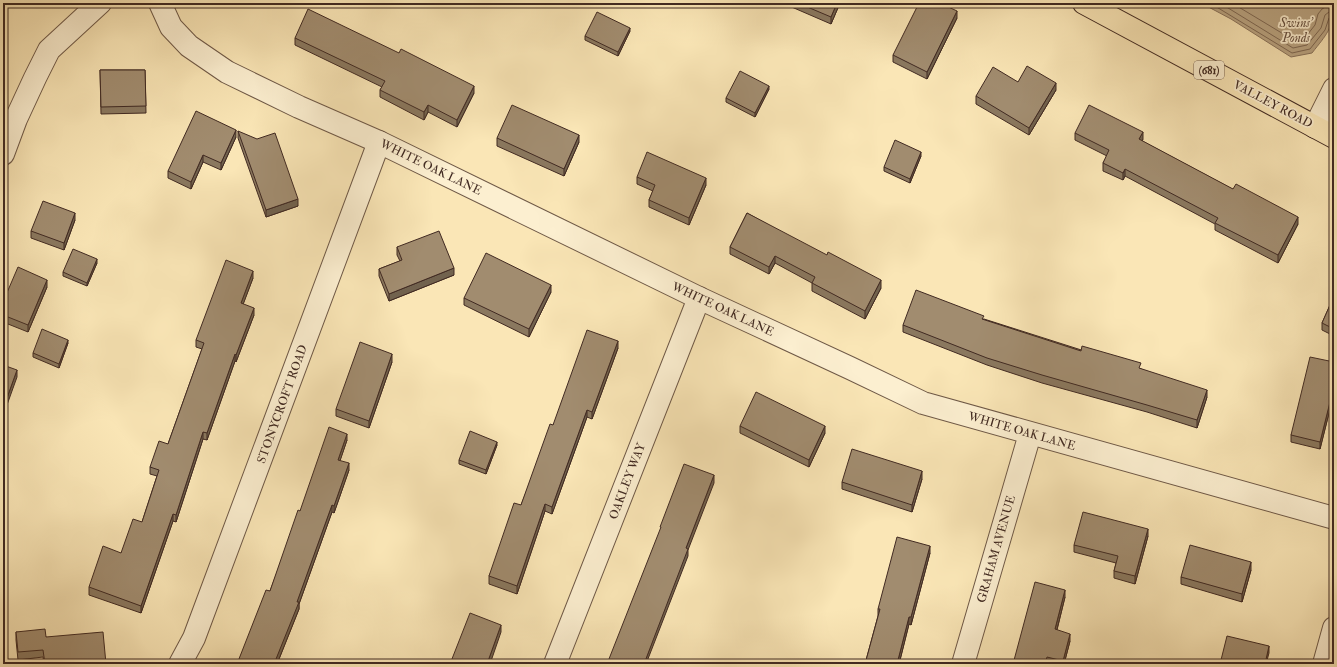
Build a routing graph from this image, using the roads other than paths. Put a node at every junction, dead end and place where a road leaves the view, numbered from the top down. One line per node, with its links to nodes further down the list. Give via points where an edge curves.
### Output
1 (100, 3): 8 (street, via 49,50 16,119)
2 (160, 3): 7 (street, WHITE OAK LANE, via 171,27 189,46 227,72)
3 (1084, 3): 5 (main road, VALLEY ROAD / (681))
4 (1334, 89): 5 (street)
5 (1315, 127): 6 (main road, VALLEY ROAD / (681))
6 (1334, 137)
7 (379, 142): 9 (street, WHITE OAK LANE); 13 (street, STONYCROFT ROAD, via 194,638)
8 (3, 154)
9 (699, 298): 10 (street, WHITE OAK LANE, via 923,403); 14 (street, OAKLEY WAY)
10 (1030, 434): 11 (street, WHITE OAK LANE); 15 (street, GRAHAM AVENUE)
11 (1334, 518)
12 (1334, 628): 16 (street)
13 (180, 664)
14 (555, 664)
15 (962, 664)
16 (1324, 664)

